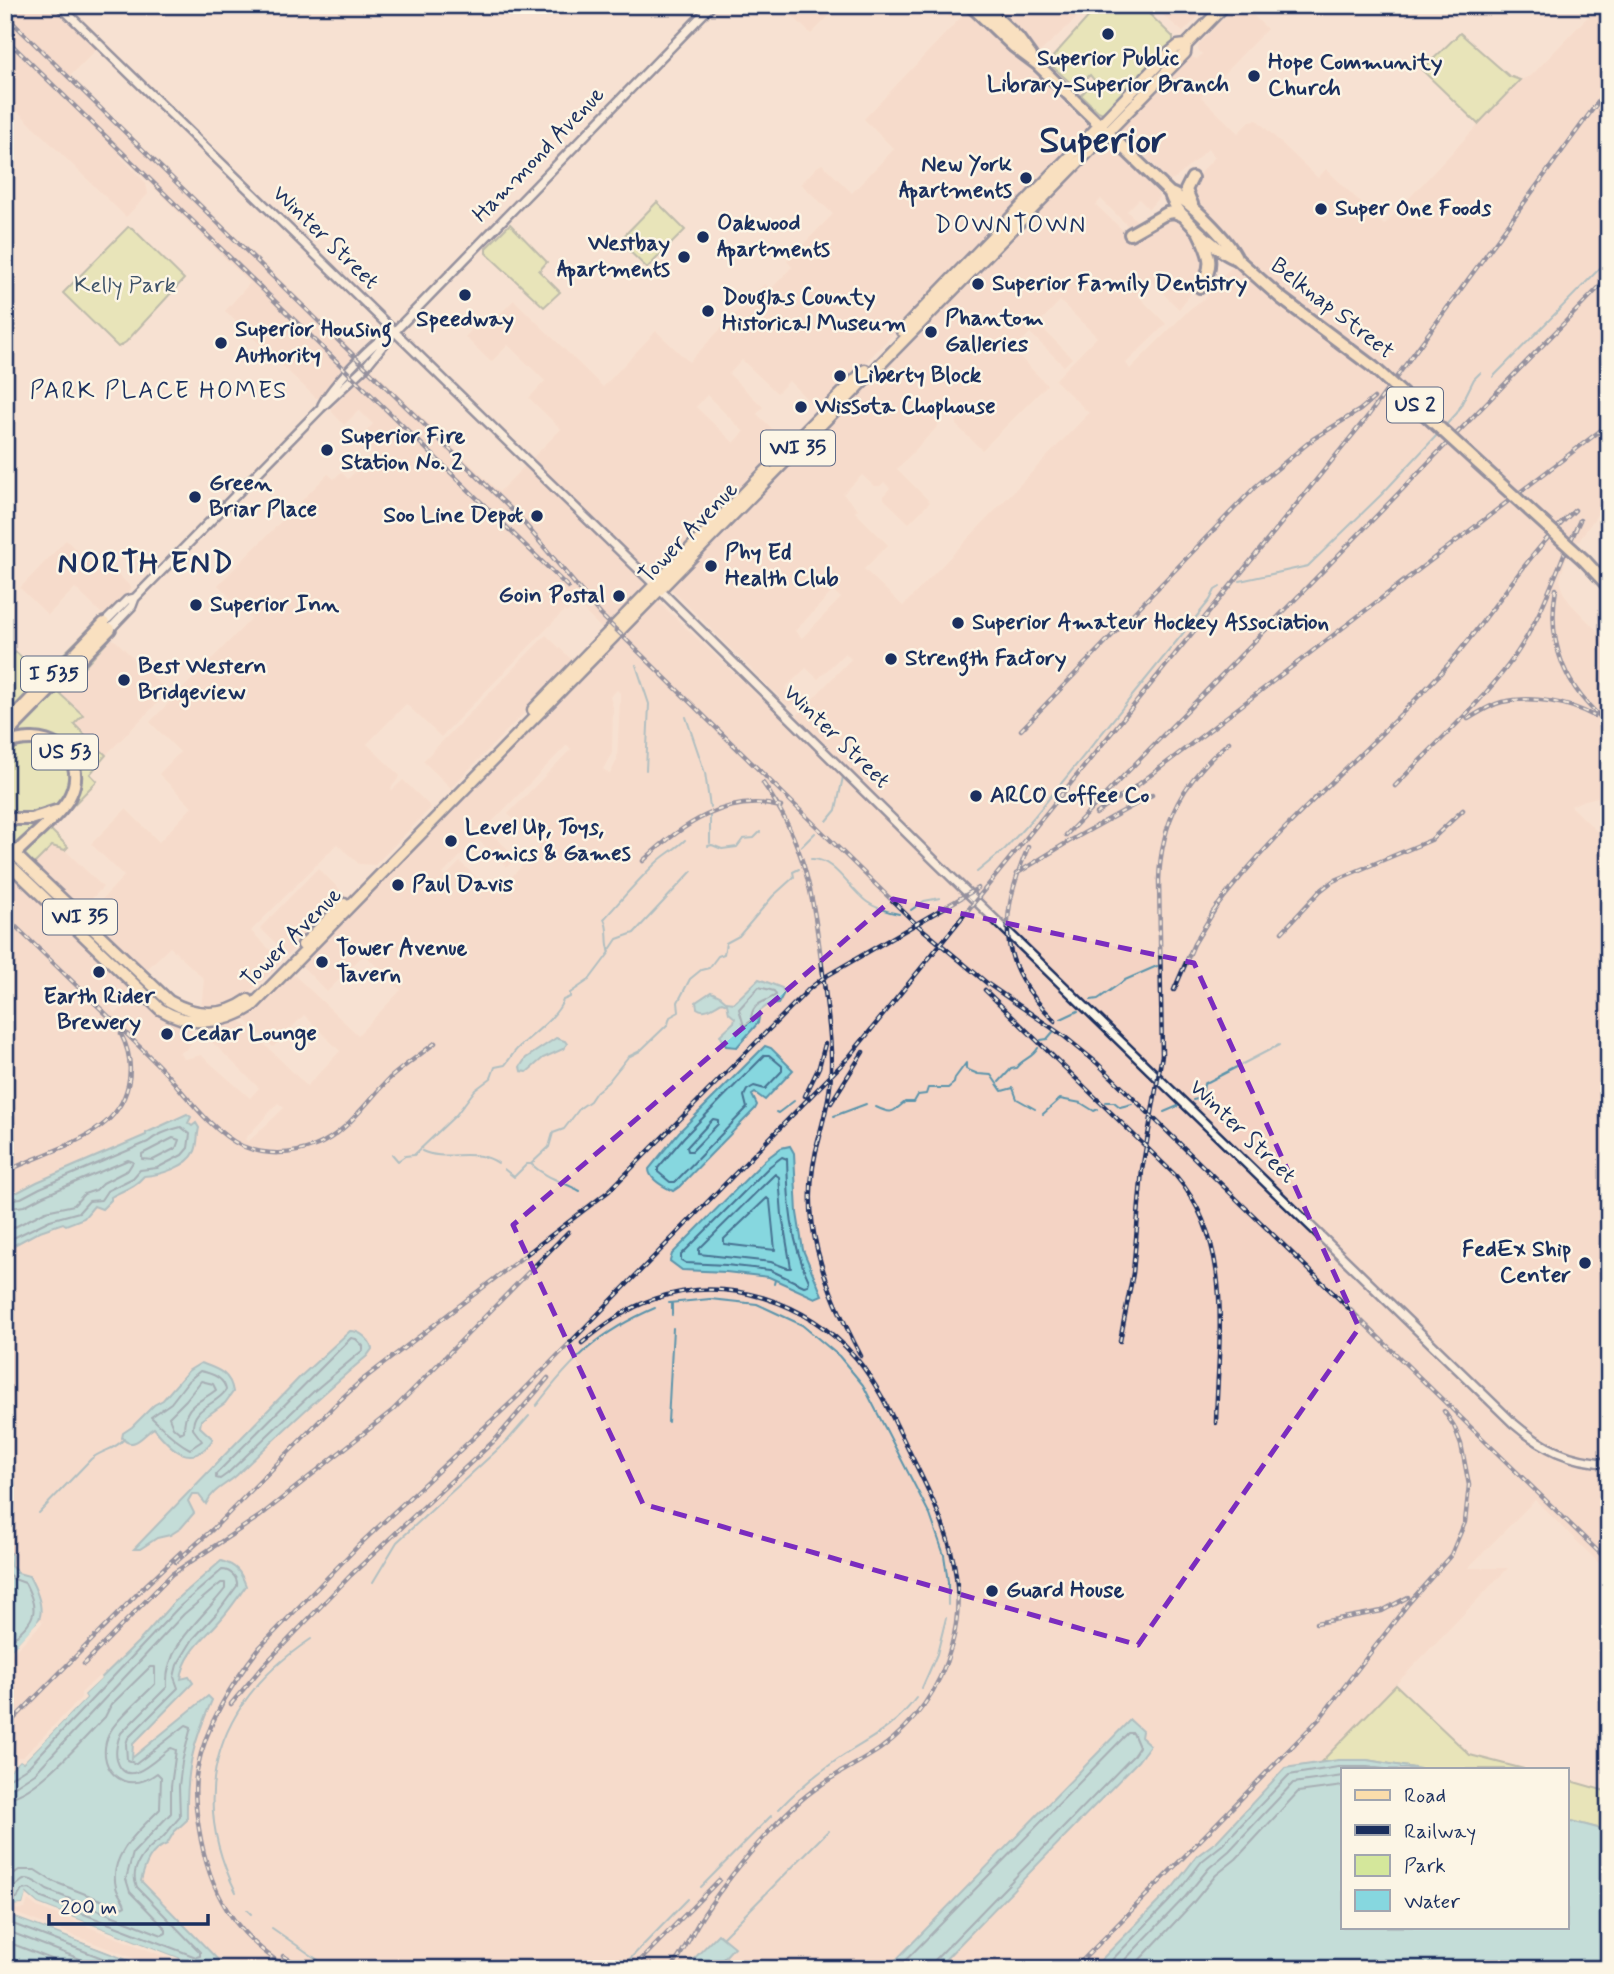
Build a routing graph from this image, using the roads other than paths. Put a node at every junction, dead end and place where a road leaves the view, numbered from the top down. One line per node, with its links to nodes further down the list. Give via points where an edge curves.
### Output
1 (59, 5): 18 (street, Winter Street)
2 (712, 5): 18 (street, Hammond Avenue)
3 (970, 5): 6 (highway, US 2)
4 (984, 5): 6 (highway, US 2)
5 (1225, 5): 7 (main road, Tower Avenue / WI 35, via 1186,45 1180,58)
6 (1037, 64): 7 (highway, US 2)
7 (1104, 129): 9 (main road, Tower Avenue / WI 35); 10 (highway, US 2); 11 (main road, Tower Avenue / WI 35)
8 (1192, 178): 15 (highway, via 1186,188 1188,198)
9 (1042, 187): 11 (main road); 22 (main road, Tower Avenue / WI 35)
10 (1170, 193): 12 (highway, US 2); 15 (highway, US 2)
11 (1026, 214): 22 (main road, Tower Avenue / WI 35)
12 (1185, 216): 13 (highway, US 2); 14 (highway, via 1167,213)
13 (1196, 228): 16 (highway, US 2); 17 (highway, via 1210,265)
14 (1130, 234)
15 (1219, 235): 16 (highway, US 2)
16 (1237, 259): 19 (highway, Belknap Street / US 2, bridge, via 1373,367)
17 (1200, 287)
18 (394, 332): 22 (street, Winter Street); 23 (street, Hammond Avenue, via 380,339 329,393 321,408)
19 (1585, 561): 20 (highway, Belknap Street / US 2); 21 (highway, Belknap Street / US 2)
20 (1609, 581)
21 (1609, 587)
22 (657, 588): 30 (main road, Tower Avenue / WI 35, via 239,1006 201,1018 159,994); 31 (street, Winter Street, via 1513,1423 1556,1453)
23 (107, 626): 24 (highway, I 535); 25 (highway, I 535)
24 (5, 726)
25 (5, 736)
26 (5, 745): 27 (highway, US 53, via 37,738 68,755 75,771 74,784 69,800)
27 (59, 810): 28 (highway, via 31,819); 30 (highway)
28 (5, 819)
29 (5, 845): 30 (main road, WI 35)
30 (10, 857)
31 (1607, 1463)

